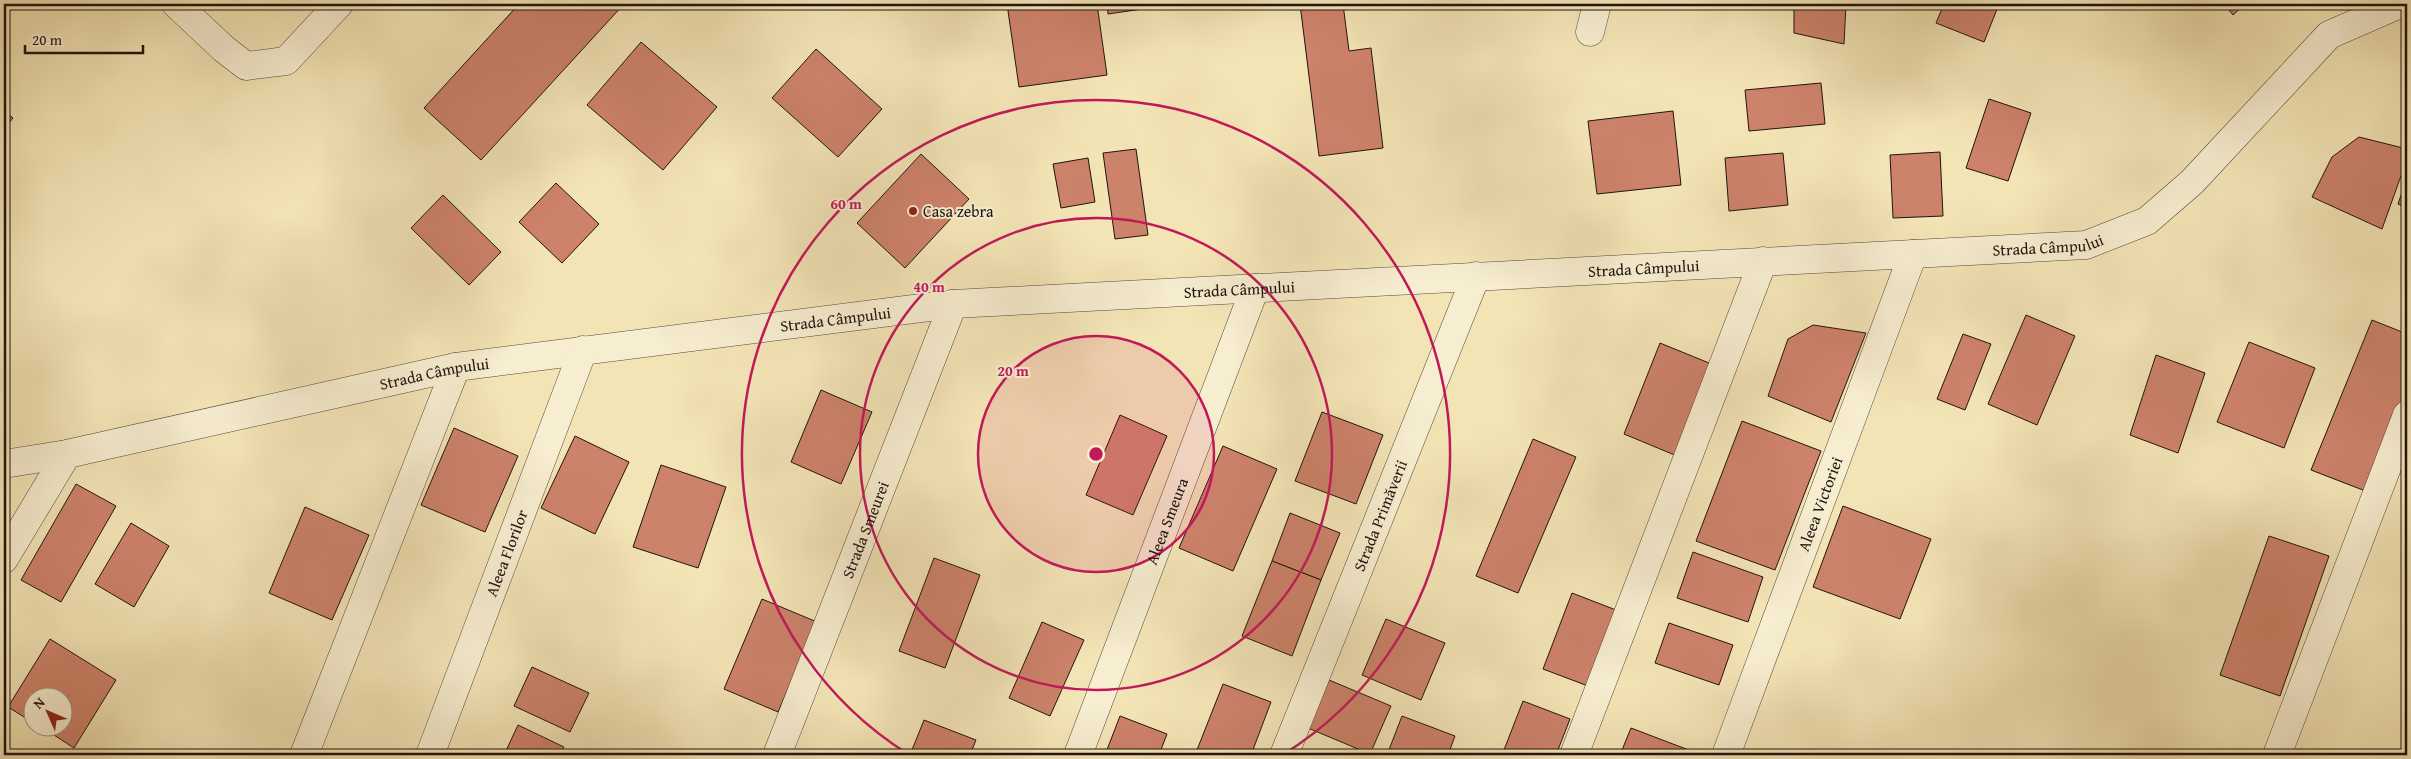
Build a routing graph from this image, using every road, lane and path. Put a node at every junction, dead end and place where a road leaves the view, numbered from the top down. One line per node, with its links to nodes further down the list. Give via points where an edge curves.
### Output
1 (176, 4): 4 (street, via 246,66 286,61)
2 (1596, 4): 5 (street)
3 (2400, 4): 6 (street, Strada Câmpului, via 2329,35 2192,182 2147,221 2086,245)
4 (333, 10)
5 (1590, 32)
6 (1913, 254): 7 (street, Strada Câmpului); 23 (street, Aleea Victoriei)
7 (1763, 261): 8 (street, Strada Câmpului); 22 (street)
8 (1476, 276): 9 (street, Strada Câmpului); 21 (street, Strada Primăverii)
9 (1255, 288): 10 (street, Strada Câmpului); 20 (street, Aleea Smeura)
10 (953, 304): 11 (street, Strada Câmpului); 19 (street, Strada Smeurei)
11 (582, 350): 12 (street, Strada Câmpului); 18 (street, Aleea Florilor)
12 (456, 367): 14 (street, Strada Câmpului); 17 (street)
13 (2407, 415): 24 (street)
14 (67, 454): 15 (street, Strada Câmpului); 16 (street)
15 (4, 464)
16 (4, 559)
17 (304, 755)
18 (430, 755)
19 (777, 755)
20 (1078, 755)
21 (1284, 755)
22 (1574, 755)
23 (1726, 755)
24 (2277, 755)

